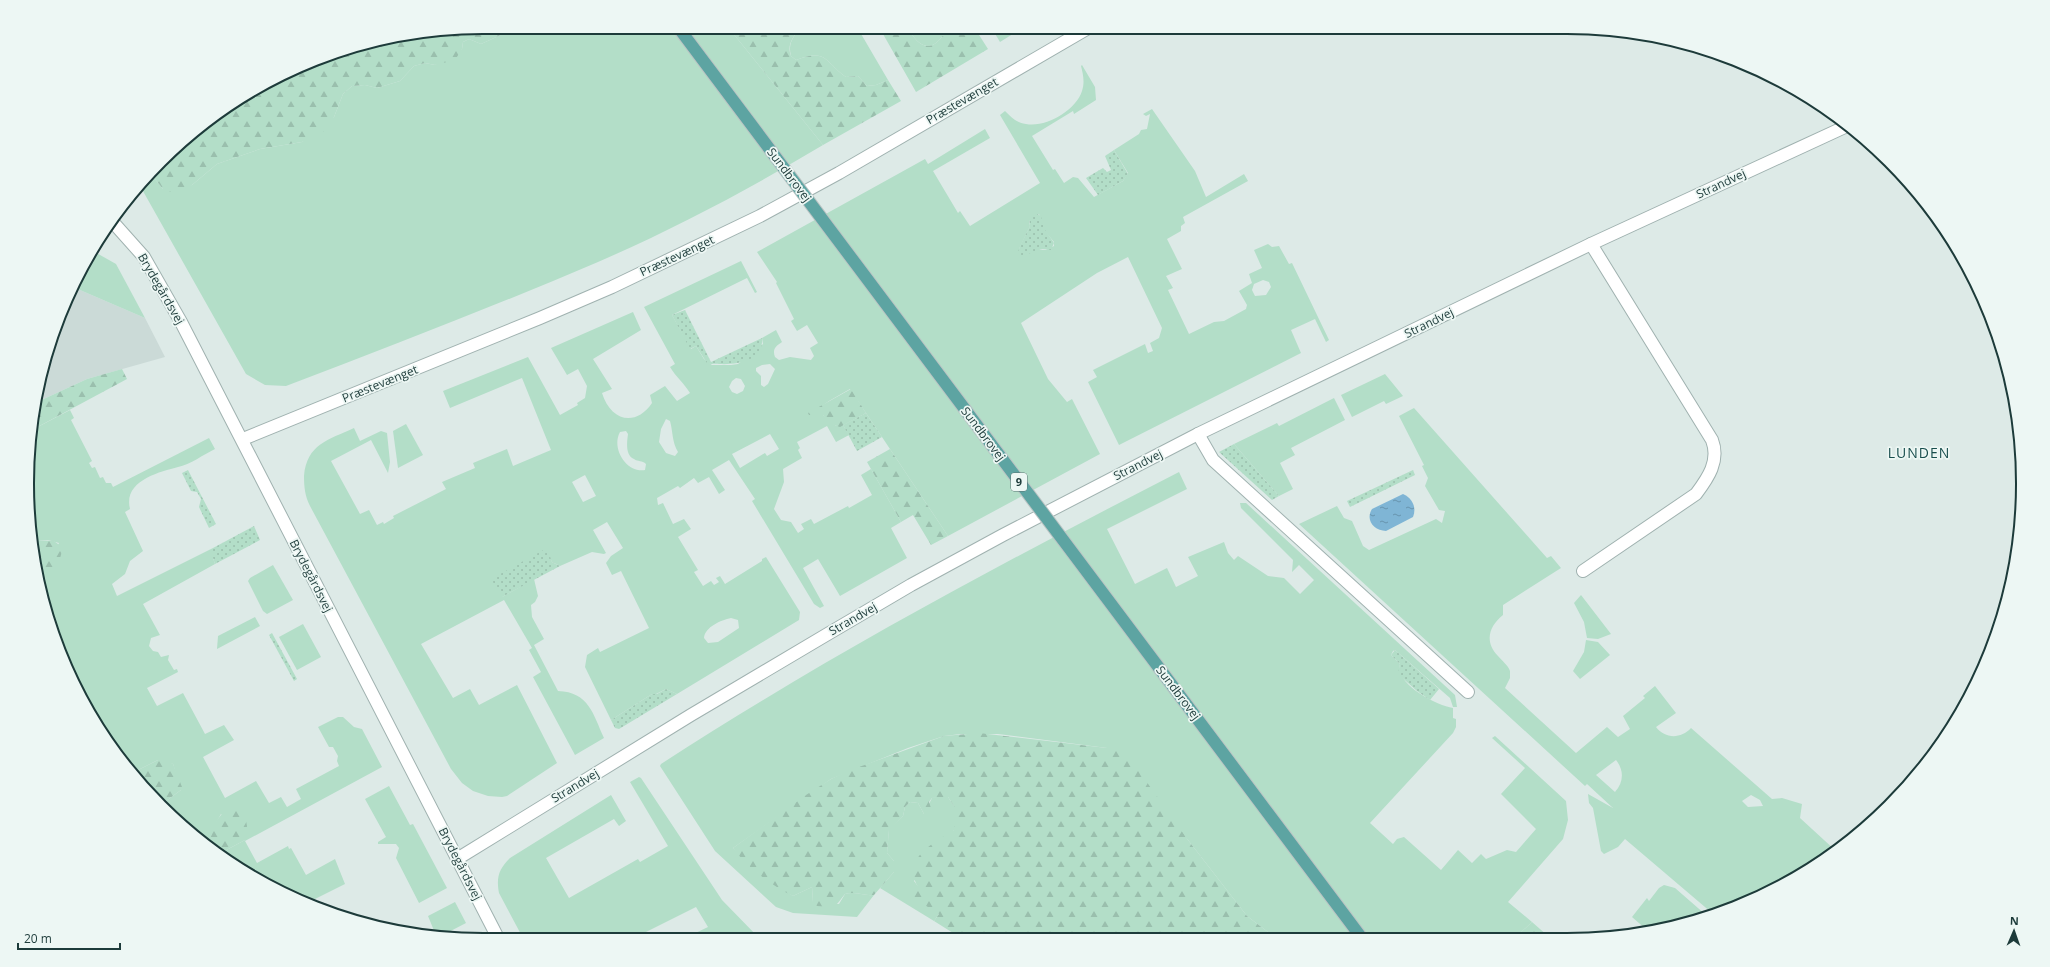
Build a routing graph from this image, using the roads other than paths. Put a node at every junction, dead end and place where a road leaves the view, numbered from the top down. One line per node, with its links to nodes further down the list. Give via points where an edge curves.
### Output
1 (683, 34): 12 (main road, Sundbrovej / 9, bridge)
2 (1078, 34): 7 (street, Præstevænget, via 760,216 612,287)
3 (1842, 128): 5 (street, Strandvej)
4 (116, 226): 7 (street, Brydegårdsvej, via 153,271)
5 (1591, 244): 6 (street, Strandvej); 8 (street, via 1712,440 1715,460 1708,478 1696,494)
6 (1198, 434): 9 (street, via 1213,460); 10 (street, Strandvej, via 911,585 691,715)
7 (243, 439): 10 (street, Brydegårdsvej, via 279,515)
8 (1583, 571)
9 (1468, 692)
10 (457, 859): 11 (street, Brydegårdsvej)
11 (496, 933)
12 (1357, 933)

